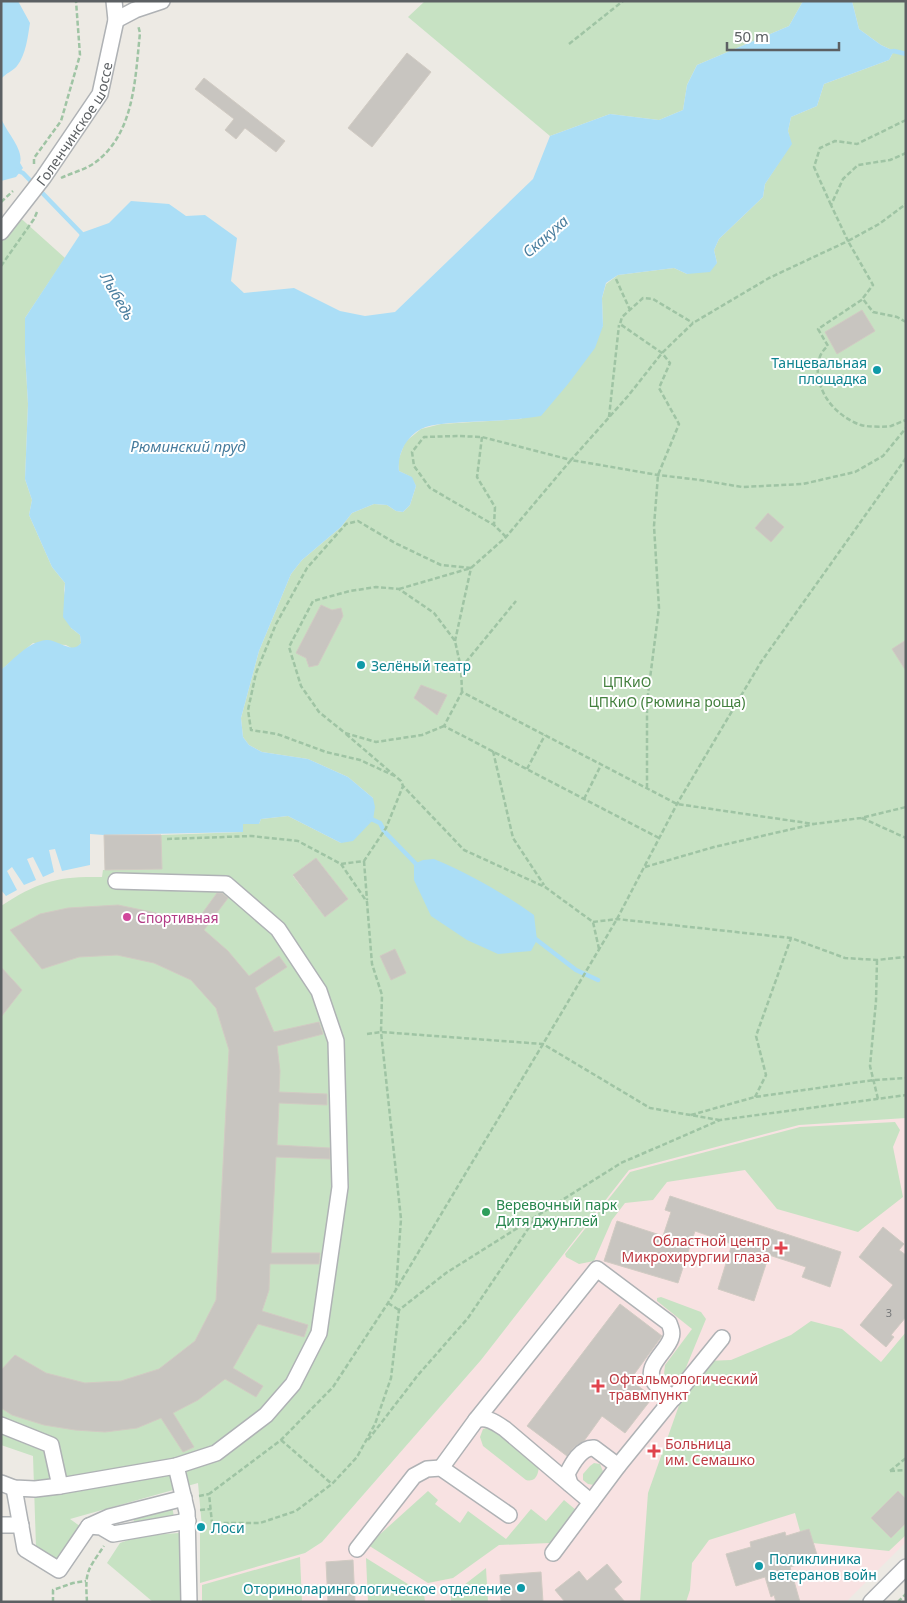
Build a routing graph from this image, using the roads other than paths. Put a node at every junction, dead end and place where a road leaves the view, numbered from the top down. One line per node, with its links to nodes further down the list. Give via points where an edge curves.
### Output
1 (114, 1): 3 (street, Голенчинское шоссе)
2 (162, 1): 3 (street)
3 (116, 20): 4 (street, Голенчинское шоссе, via 100,94 38,173 31,193)
4 (1, 232)
5 (116, 881): 10 (street, via 226,884 278,929 319,991 336,1041 340,1188 318,1333 293,1384 266,1415 216,1453)
6 (722, 1338): 7 (street)
7 (674, 1398): 8 (street, via 654,1383 651,1375 671,1339 669,1323 597,1269); 11 (street)
8 (476, 1420): 12 (street); 13 (street, via 494,1421)
9 (1, 1425): 15 (street, via 51,1444)
10 (176, 1466): 15 (street); 16 (street)
11 (618, 1466): 13 (street, via 594,1448 584,1449 567,1474); 17 (street)
12 (441, 1468): 18 (street); 23 (street, via 428,1469 414,1476)
13 (570, 1484): 17 (street)
14 (8, 1485): 15 (street, via 35,1489); 21 (street)
15 (60, 1486)
16 (184, 1498): 19 (street); 22 (street)
17 (591, 1502): 24 (street)
18 (509, 1515)
19 (188, 1521): 22 (street); 26 (street)
20 (1, 1525): 21 (street)
21 (20, 1525): 22 (street, via 24,1549 59,1570)
22 (102, 1527)
23 (357, 1549)
24 (553, 1554)
25 (906, 1566): 27 (street)
26 (189, 1602)
27 (871, 1602)

